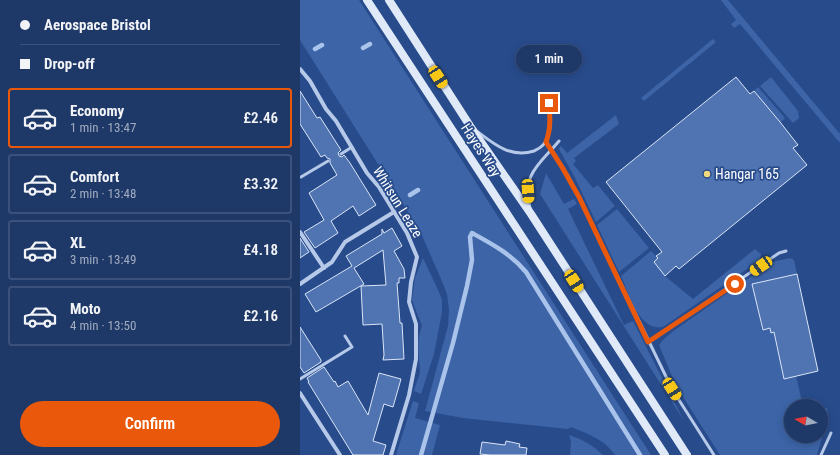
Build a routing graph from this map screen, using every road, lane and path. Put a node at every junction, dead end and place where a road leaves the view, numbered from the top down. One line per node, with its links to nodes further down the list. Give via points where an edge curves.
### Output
1 (367, 0): 26 (street, Hayes Way)
2 (389, 0): 5 (street, Hayes Way)
3 (300, 69): 8 (street, Whitsun Leaze)
4 (549, 103): 7 (lane, via 550,123)
5 (470, 126): 7 (lane, via 493,144 511,152 533,151); 14 (street, Hayes Way)
6 (559, 141): 9 (lane)
7 (546, 142): 9 (lane)
8 (352, 147): 10 (lane); 13 (street, Whitsun Leaze)
9 (551, 150): 14 (lane, via 531,174 528,191); 20 (lane, via 579,197)
10 (341, 154)
11 (328, 161): 12 (lane)
12 (301, 177)
13 (394, 212): 17 (street, via 345,242 332,262); 25 (street, Whitsun Leaze, via 407,232 417,257 411,282 410,302 416,324 416,358 410,395)
14 (531, 214): 27 (street, Hayes Way)
15 (300, 232): 17 (street)
16 (786, 251): 20 (lane, via 779,253)
17 (324, 268): 18 (street)
18 (300, 284)
19 (345, 336): 21 (lane, via 352,347)
20 (648, 342): 28 (lane, via 672,389)
21 (300, 380)
22 (300, 392): 24 (street)
23 (831, 432): 29 (lane)
24 (340, 455)
25 (391, 455)
26 (665, 455)
27 (687, 455)
28 (714, 455)
29 (821, 455)

